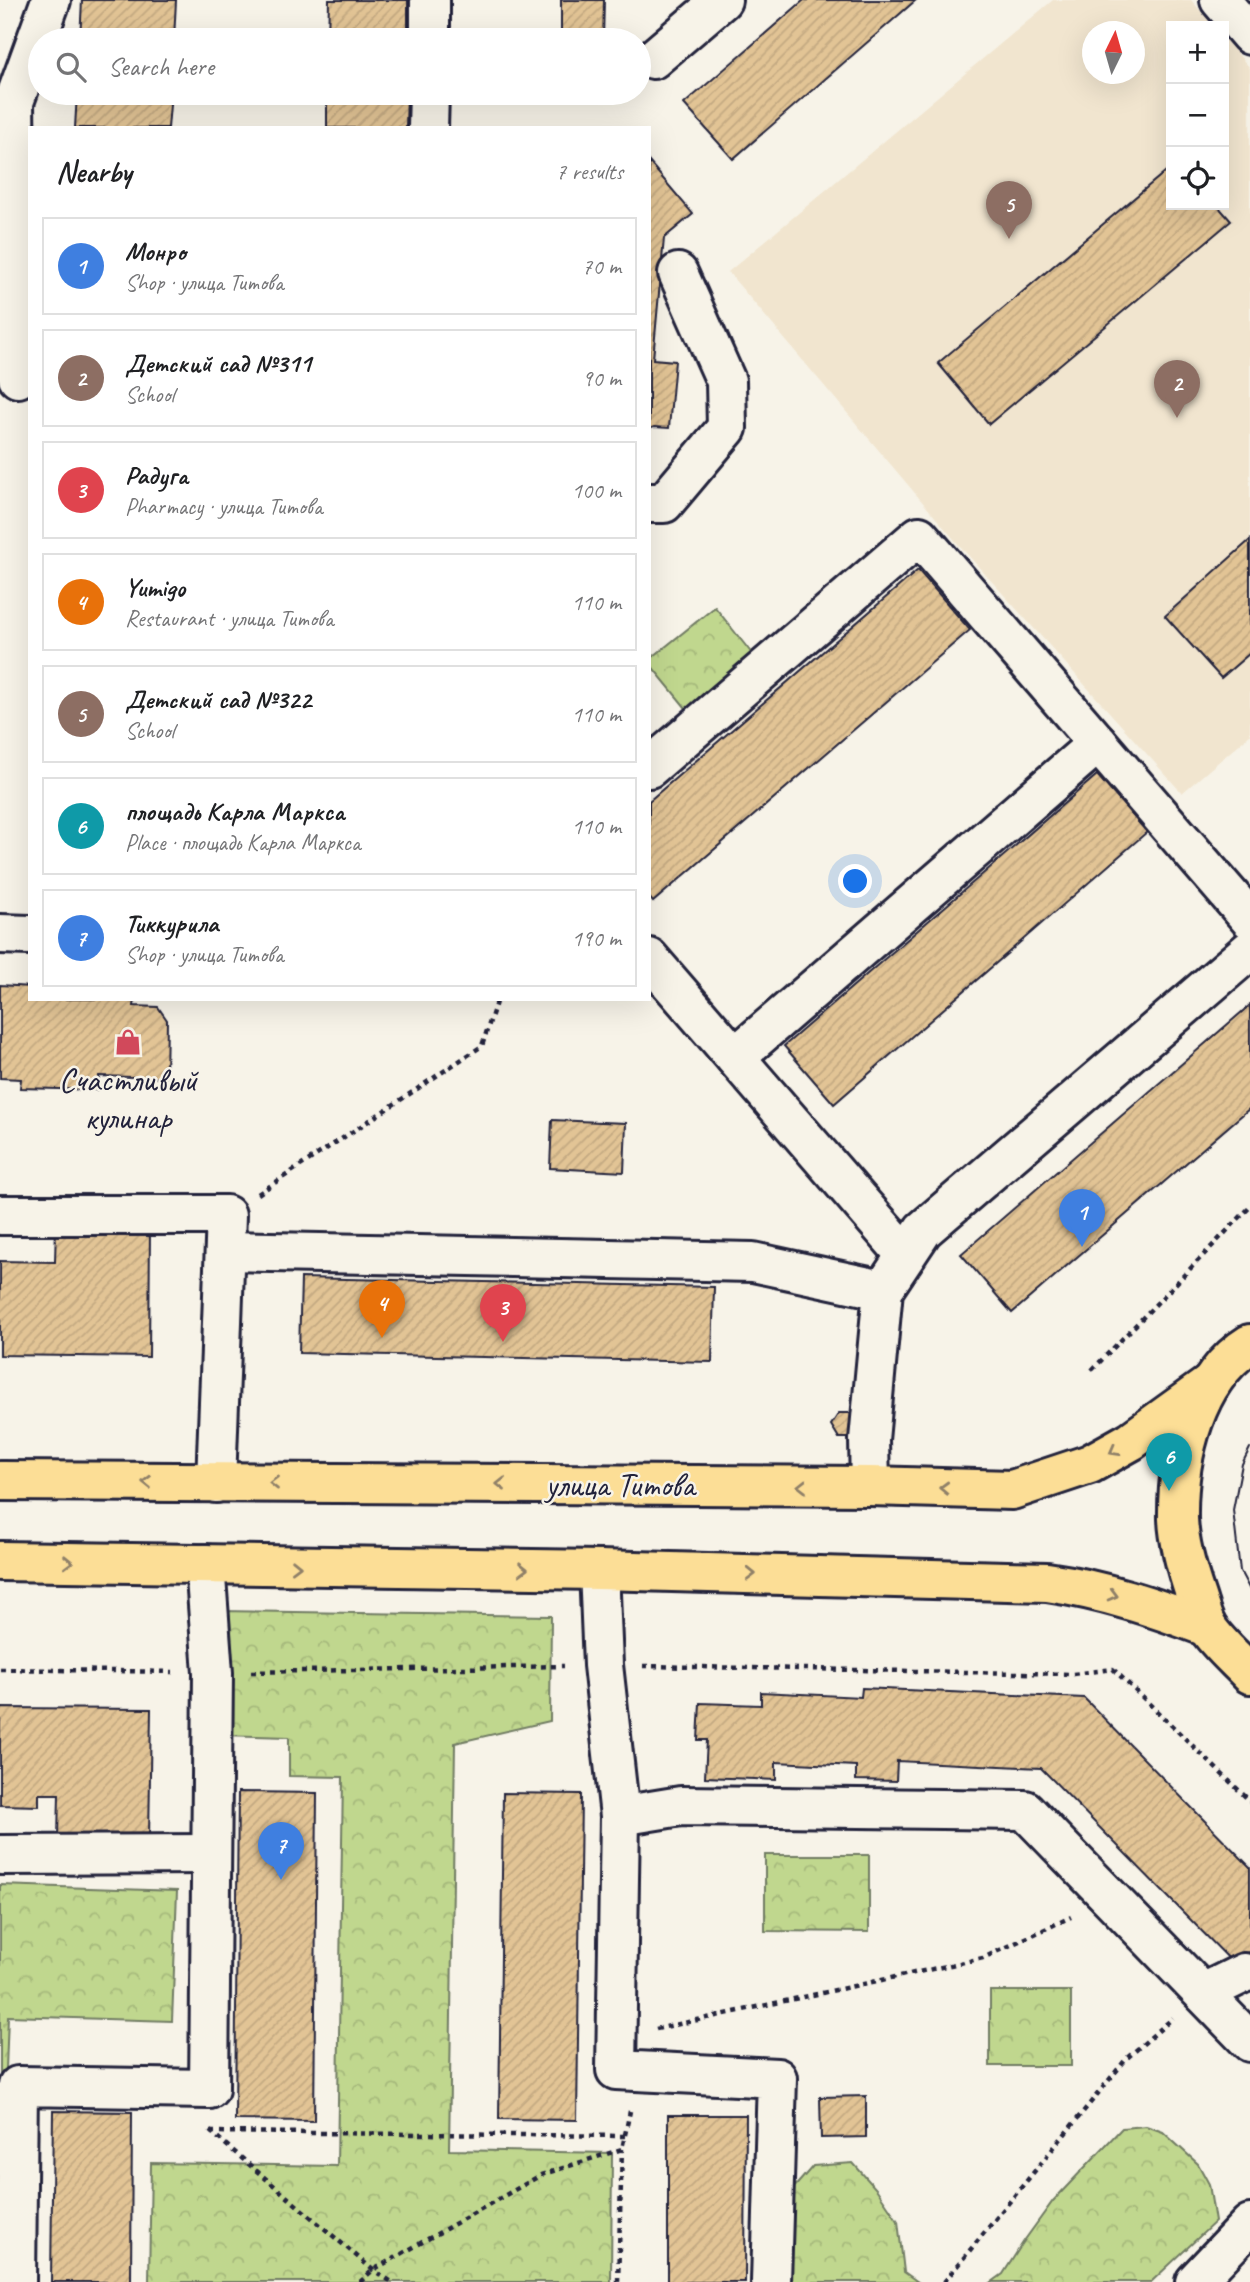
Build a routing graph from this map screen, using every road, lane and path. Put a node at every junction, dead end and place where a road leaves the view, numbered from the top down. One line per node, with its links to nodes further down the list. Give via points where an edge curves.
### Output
1 (51, 0): 5 (lane)
2 (430, 0): 6 (lane)
3 (722, 0): 8 (lane)
4 (1220, 0): 7 (lane)
5 (41, 28)
6 (430, 28)
7 (1250, 34)
8 (653, 59)
9 (28, 63): 13 (lane, via 14,102)
10 (429, 105): 11 (lane)
11 (428, 126)
12 (678, 273): 14 (lane, via 726,381 727,428 664,503)
13 (16, 378)
14 (651, 503)
15 (1098, 743): 16 (lane, via 919,536); 17 (lane); 23 (lane)
16 (651, 766)
17 (1250, 919)
18 (0, 934): 19 (lane)
19 (28, 936)
20 (1250, 950): 27 (lane, via 923,1230)
21 (651, 960): 23 (lane)
22 (496, 1001): 26 (path, via 482,1046)
23 (735, 1057): 27 (lane)
24 (1250, 1207): 30 (path)
25 (0, 1215): 26 (lane)
26 (225, 1233): 28 (lane, via 753,1262); 33 (lane)
27 (906, 1255): 28 (lane)
28 (883, 1290): 34 (lane, via 869,1440)
29 (1246, 1343): 31 (main road)
30 (1092, 1370)
31 (1210, 1384): 34 (main road, улица Титова, one-way to 34, via 1131,1441 1090,1464 1012,1490); 38 (main road, via 1188,1436 1178,1521 1189,1578)
32 (0, 1481): 33 (main road, улица Титова, one-way to 32)
33 (216, 1483): 34 (main road, улица Титова, one-way to 33)
34 (870, 1486)
35 (0, 1561): 36 (main road, one-way to 36)
36 (205, 1564): 37 (main road, one-way to 37); 41 (lane)
37 (598, 1570): 38 (main road, one-way to 38, via 1046,1582 1140,1602); 39 (lane)
38 (1207, 1627): 42 (main road)
39 (603, 1665): 41 (path); 43 (path, via 1073,1674 1113,1669); 44 (lane)
40 (0, 1669): 41 (path)
41 (213, 1673): 45 (lane)
42 (1250, 1674)
43 (1250, 1801)
44 (620, 1816): 48 (lane, via 681,1806 1025,1810); 58 (lane, via 616,2070 777,2078)
45 (211, 1854): 46 (lane); 50 (lane)
46 (0, 1856)
47 (1244, 1973): 48 (lane)
48 (1203, 1993): 49 (lane); 59 (path, via 1127,2058)
49 (1250, 2042)
50 (209, 2089): 51 (path); 55 (lane, via 18,2087)
51 (210, 2132): 52 (path); 56 (path)
52 (625, 2136)
53 (622, 2149): 57 (path)
54 (1250, 2224): 60 (lane)
55 (16, 2282)
56 (393, 2282)
57 (618, 2282)
58 (771, 2282)
59 (944, 2282)
60 (1195, 2282)

